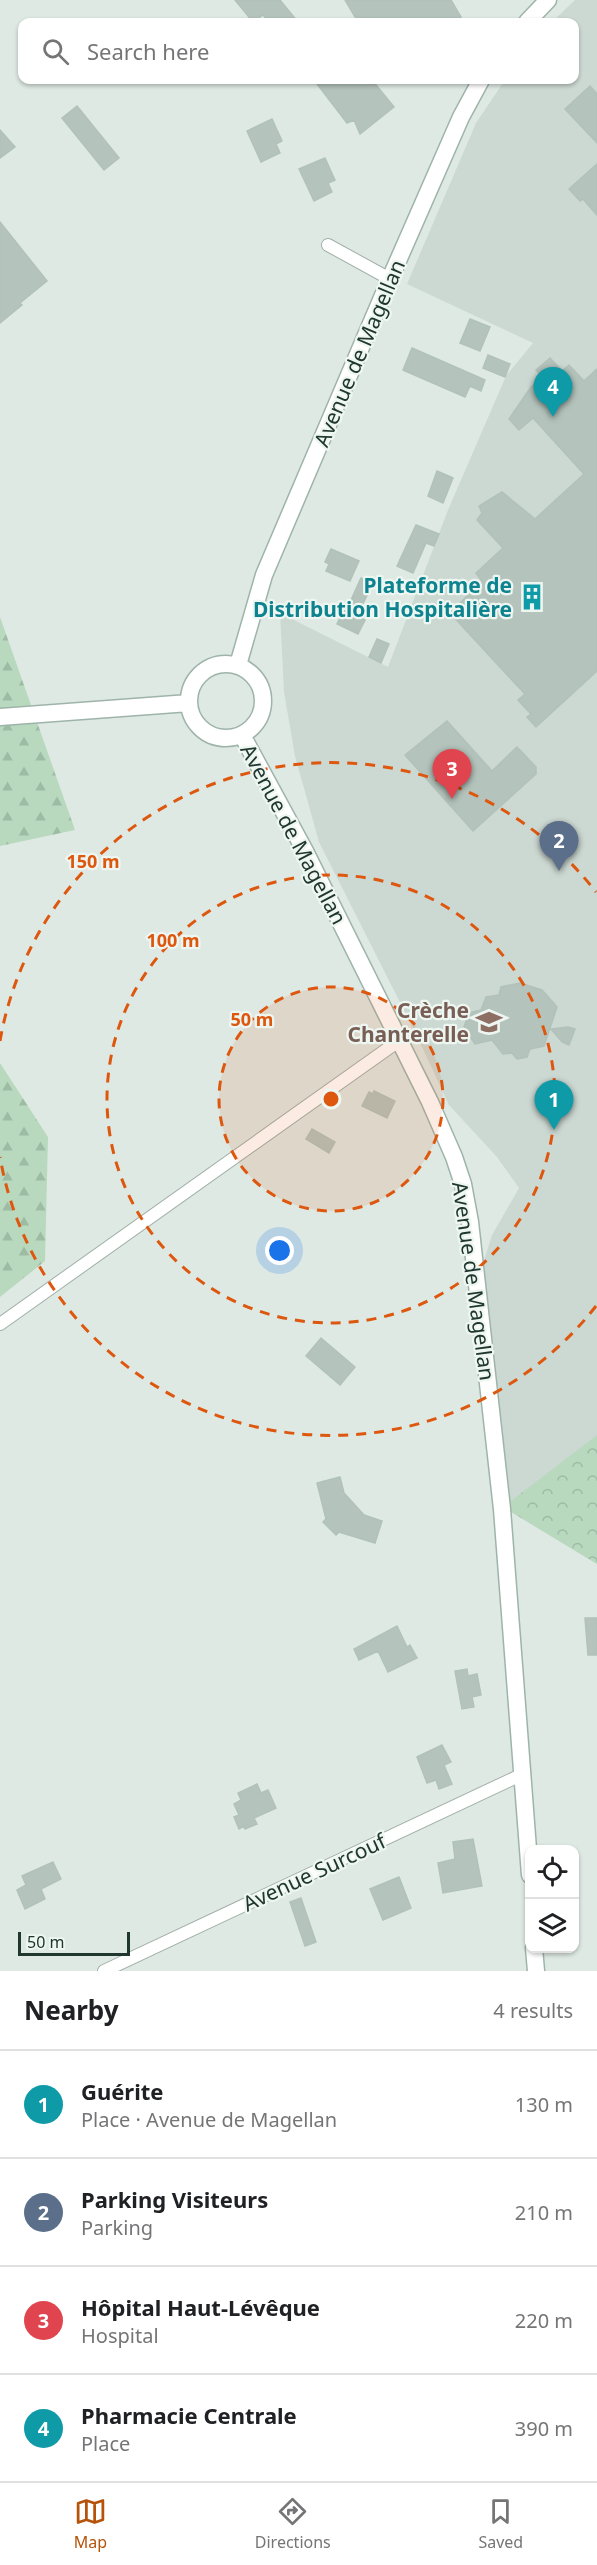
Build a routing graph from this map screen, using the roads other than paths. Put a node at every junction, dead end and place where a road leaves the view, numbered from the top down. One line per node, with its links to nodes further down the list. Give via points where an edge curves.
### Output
1 (548, 0): 2 (street)
2 (531, 18)
3 (479, 84): 5 (street, Avenue de Magellan)
4 (328, 245): 5 (street)
5 (390, 279): 6 (street, Avenue de Magellan, via 264,574)
6 (238, 665): 7 (street, via 226,663 203,671 190,691); 9 (street, via 258,680 264,705 253,728)
7 (189, 703): 8 (street); 9 (street, via 191,715 207,733 218,738)
8 (0, 717)
9 (242, 735): 10 (street, Avenue de Magellan, via 305,850)
10 (400, 1040): 11 (street); 12 (street, Avenue de Magellan, via 454,1157 470,1222 502,1509)
11 (0, 1324)
12 (523, 1774): 13 (street, Avenue de Magellan); 15 (street, Avenue Surcouf)
13 (528, 1845)
14 (534, 1953): 16 (street)
15 (104, 1971)
16 (536, 1971)

